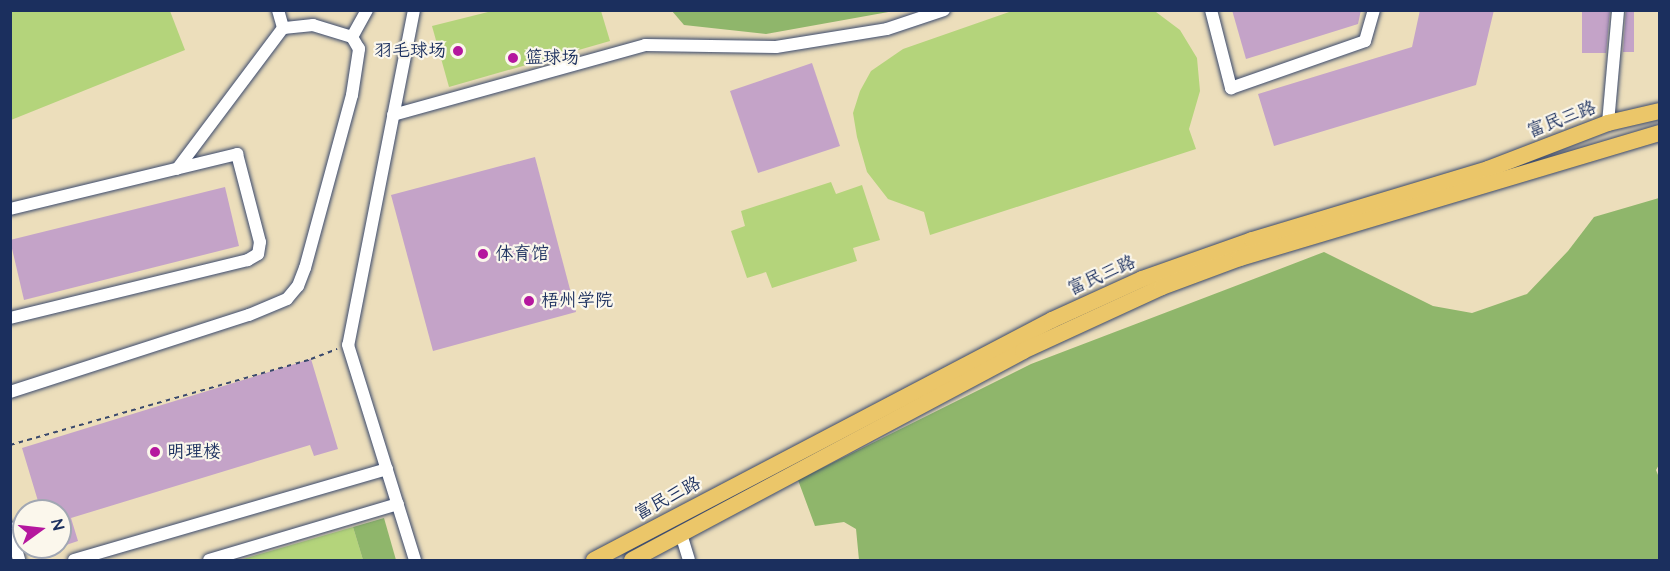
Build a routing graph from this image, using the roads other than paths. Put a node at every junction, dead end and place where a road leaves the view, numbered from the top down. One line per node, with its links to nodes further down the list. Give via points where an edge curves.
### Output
1 (278, 10): 8 (lane)
2 (367, 10): 9 (lane)
3 (414, 10): 11 (lane)
4 (944, 10): 11 (lane, via 887,28 776,47 645,45)
5 (1211, 10): 6 (lane, via 1231,88 1365,41)
6 (1374, 10)
7 (1618, 10): 12 (lane)
8 (283, 27): 9 (lane, via 313,25); 14 (lane)
9 (352, 37): 17 (lane, via 359,49 352,95 305,268 287,299 249,315)
10 (1659, 111): 12 (main road, 富民三路)
11 (393, 115): 18 (lane, via 348,345)
12 (1608, 123): 26 (main road, 富民三路, via 1488,169 1261,237 1142,279 1052,320)
13 (1659, 133): 21 (main road, 富民三路, via 1240,258 1162,287 1023,351)
14 (177, 169): 15 (lane); 16 (lane, via 237,154 260,242 258,254 248,260)
15 (10, 209)
16 (10, 318)
17 (10, 392)
18 (387, 469): 19 (lane); 23 (lane)
19 (398, 504): 24 (lane); 25 (lane)
20 (10, 528): 22 (lane)
21 (681, 534): 27 (main road, 富民三路); 28 (lane)
22 (20, 561)
23 (74, 561)
24 (209, 561)
25 (415, 561)
26 (594, 561)
27 (632, 561)
28 (689, 561)

